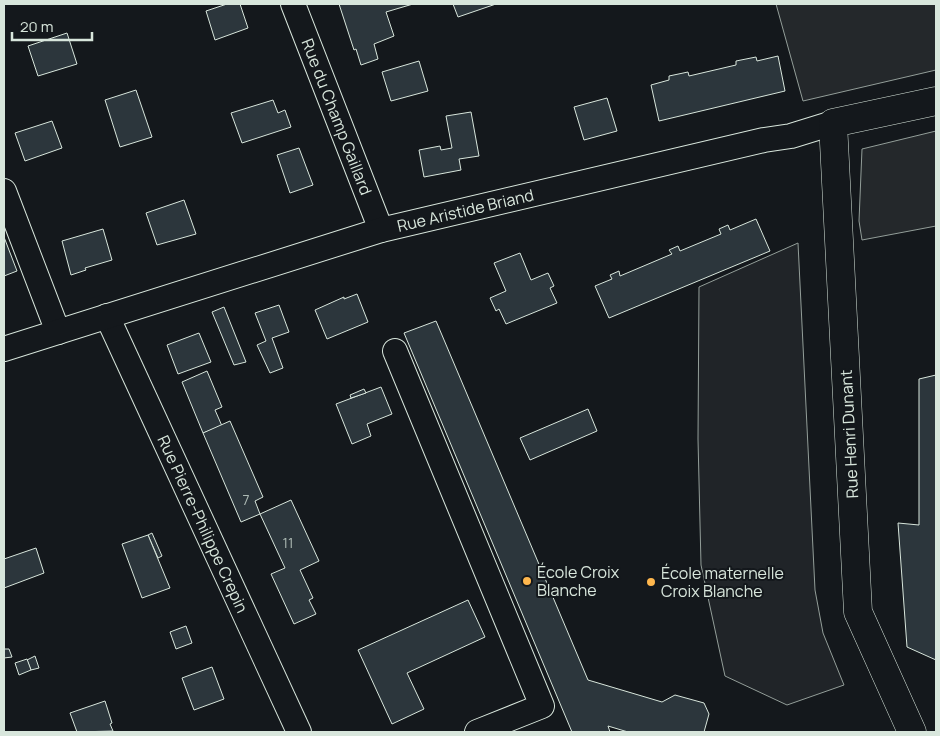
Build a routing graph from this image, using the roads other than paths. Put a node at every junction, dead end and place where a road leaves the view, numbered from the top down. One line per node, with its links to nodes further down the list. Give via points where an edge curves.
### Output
1 (293, 4): 5 (street, Rue du Champ Gaillard)
2 (936, 101): 3 (street, Rue Aristide Briand)
3 (833, 123): 5 (street, Rue Aristide Briand, via 791,136); 12 (street, Rue Henri Dunant, via 858,612)
4 (4, 191): 7 (street)
5 (382, 230): 6 (street, Rue Aristide Briand)
6 (107, 316): 7 (street, Rue Aristide Briand); 10 (street, Rue Pierre-Philippe Crepin)
7 (58, 332): 8 (street, Rue Aristide Briand)
8 (4, 349)
9 (395, 351): 11 (street, via 542,706)
10 (299, 732)
11 (477, 732)
12 (912, 732)

